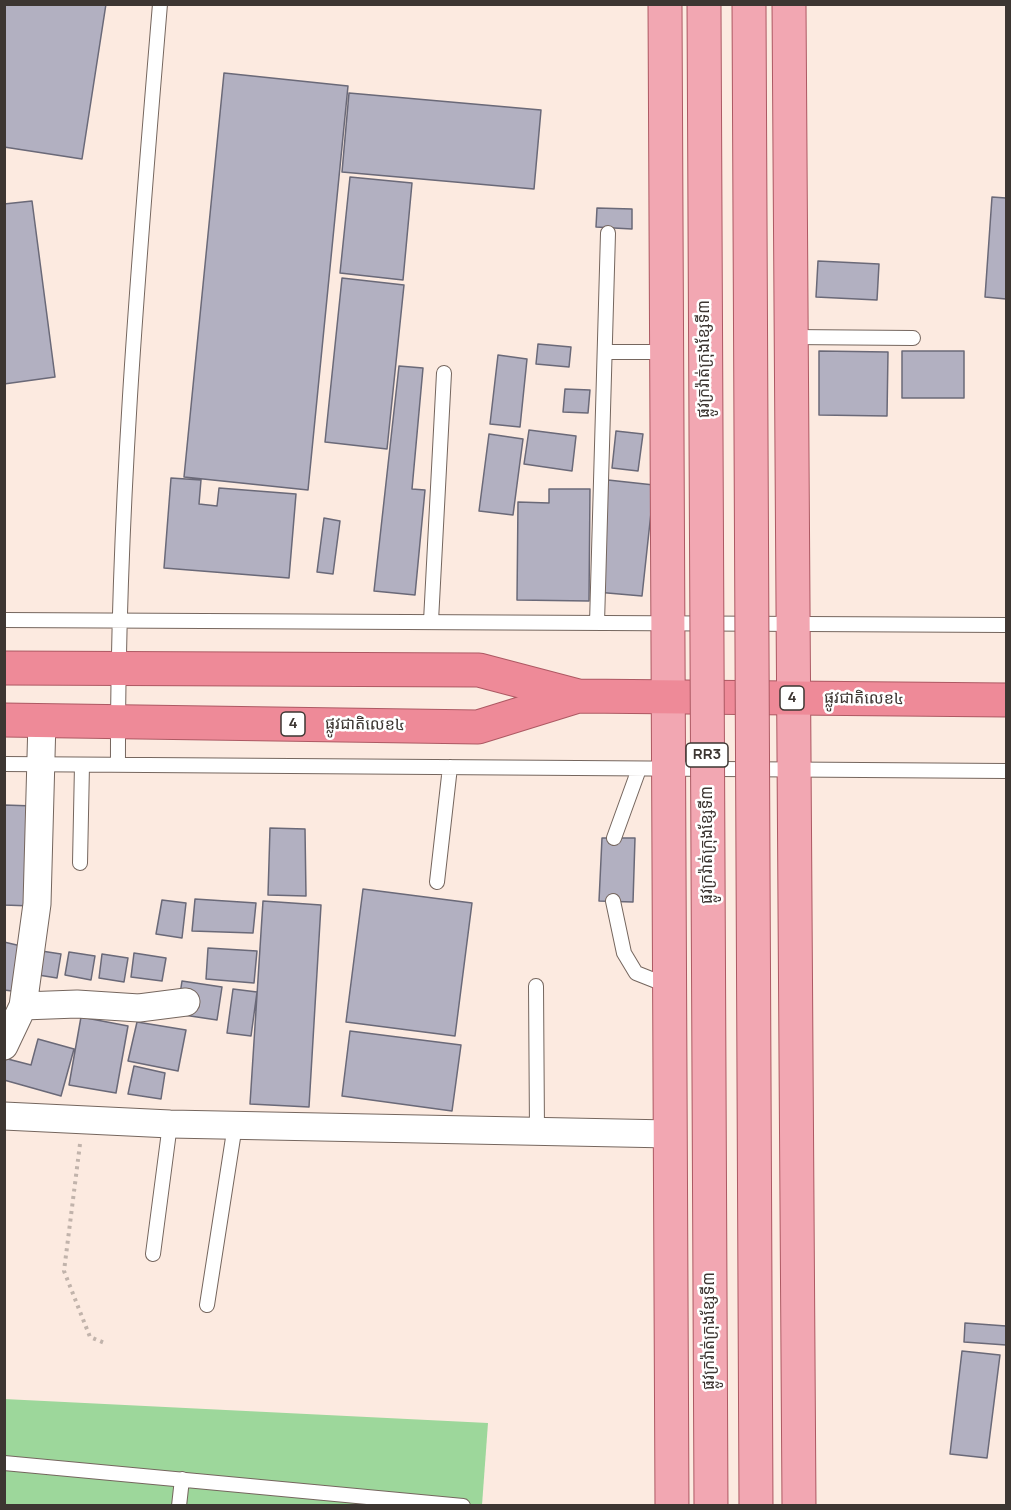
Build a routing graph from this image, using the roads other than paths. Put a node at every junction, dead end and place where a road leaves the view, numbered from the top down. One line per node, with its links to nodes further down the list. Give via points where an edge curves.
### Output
1 (160, 4): 12 (lane, via 141,237)
2 (665, 4): 10 (main road)
3 (704, 4): 57 (main road, ផ្លូវក្រវ៉ាត់ក្រុងខ្សែទី៣ / RR3, bridge)
4 (749, 4): 58 (main road, RR3, bridge)
5 (789, 4): 7 (main road)
6 (608, 233): 9 (lane)
7 (791, 337): 8 (lane); 16 (main road)
8 (913, 338)
9 (605, 352): 10 (lane); 15 (lane)
10 (667, 352): 18 (main road)
11 (444, 373): 14 (lane)
12 (118, 619): 13 (lane); 14 (lane); 20 (lane)
13 (4, 620)
14 (431, 621): 15 (lane)
15 (597, 623): 18 (lane)
16 (793, 623): 17 (lane); 18 (lane); 23 (main road)
17 (1006, 625)
18 (668, 626): 22 (main road)
19 (4, 668): 20 (highway, ផ្លូវជាតិលេខ៤ / 4)
20 (118, 669): 21 (highway, ផ្លូវជាតិលេខ៤ / 4, via 479,670); 27 (lane)
21 (578, 696): 22 (highway, ផ្លូវជាតិលេខ៤ / 4); 27 (highway, ផ្លូវជាតិលេខ៤ / 4, via 478,727)
22 (668, 697): 23 (highway, ផ្លូវជាតិលេខ៤ / 4); 33 (main road)
23 (794, 698): 24 (highway, ផ្លូវជាតិលេខ៤ / 4); 34 (main road)
24 (1006, 700)
25 (4, 720): 26 (highway, ផ្លូវជាតិលេខ៤ / 4)
26 (42, 720): 27 (highway, ផ្លូវជាតិលេខ៤ / 4); 29 (street)
27 (118, 722): 31 (lane)
28 (4, 764): 29 (lane)
29 (41, 764): 30 (lane); 43 (street, via 37,904)
30 (82, 765): 31 (lane); 37 (lane)
31 (118, 765): 32 (lane)
32 (450, 767): 33 (lane); 38 (lane)
33 (654, 768): 34 (lane); 36 (lane); 41 (main road)
34 (794, 768): 35 (lane); 59 (main road)
35 (1006, 771)
36 (614, 838)
37 (80, 863)
38 (437, 882)
39 (613, 901): 41 (lane, via 624,953 636,973)
40 (536, 986): 48 (lane)
41 (670, 986): 49 (main road)
42 (186, 1002): 43 (street, via 139,1008)
43 (23, 1005): 44 (street)
44 (4, 1046)
45 (4, 1116): 46 (street)
46 (170, 1124): 47 (street); 50 (lane)
47 (234, 1125): 48 (street); 51 (lane)
48 (537, 1131): 49 (street)
49 (670, 1134): 56 (main road)
50 (153, 1254)
51 (207, 1305)
52 (4, 1463): 53 (lane)
53 (182, 1479): 54 (lane); 55 (lane)
54 (179, 1506)
55 (463, 1506)
56 (672, 1506)
57 (711, 1506)
58 (756, 1506)
59 (798, 1506)

